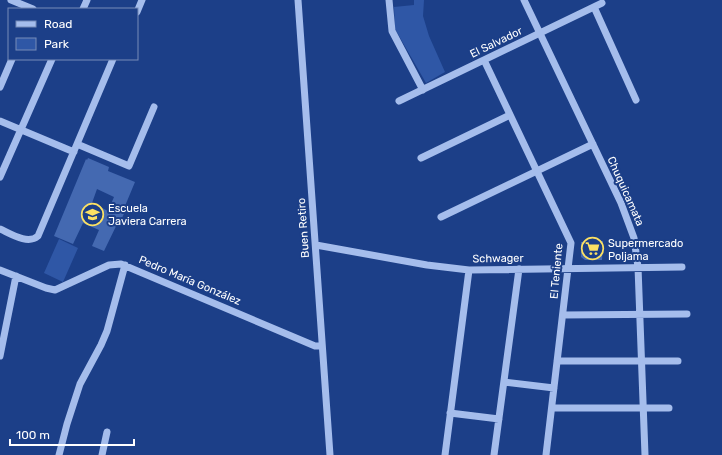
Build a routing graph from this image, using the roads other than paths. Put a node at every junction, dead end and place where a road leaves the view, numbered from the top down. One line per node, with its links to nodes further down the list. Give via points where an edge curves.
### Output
1 (11, 0): 8 (street)
2 (142, 0): 9 (street)
3 (298, 0): 31 (street, Buen Retiro)
4 (389, 0): 16 (street, via 392,31)
5 (524, 0): 10 (street, Chuquicamata)
6 (602, 4): 7 (street, El Salvador)
7 (594, 7): 10 (street, El Salvador); 17 (street)
8 (31, 8)
9 (138, 10)
10 (540, 33): 14 (street, El Salvador); 24 (street, Chuquicamata)
11 (12, 60): 15 (street)
12 (52, 60): 22 (street, via 26,122)
13 (113, 60): 23 (street)
14 (484, 60): 16 (street, El Salvador); 20 (street, El Teniente)
15 (0, 88)
16 (423, 90): 18 (street, El Salvador)
17 (636, 100)
18 (399, 101)
19 (154, 107): 23 (street, via 129,166)
20 (510, 115): 26 (street); 27 (street, El Teniente)
21 (0, 121): 22 (street)
22 (20, 130): 25 (street); 28 (street)
23 (78, 144): 25 (street)
24 (593, 144): 27 (street); 33 (street, Chuquicamata, via 632,231)
25 (74, 152): 30 (street, via 40,233 34,239 26,240)
26 (421, 158)
27 (537, 171): 29 (street); 35 (street, El Teniente, via 571,242)
28 (0, 177)
29 (442, 217)
30 (0, 229)
31 (316, 245): 38 (street, Schwager); 43 (street, Buen Retiro)
32 (125, 265): 39 (street, via 109,265 55,290); 43 (street, Pedro María González, via 314,346); 56 (street, Pedro María González, via 107,330 80,384 66,424)
33 (638, 267): 34 (street, Schwager); 35 (street, Schwager); 40 (street, Chuquicamata)
34 (682, 267)
35 (569, 268): 36 (street, Schwager); 42 (street, El Teniente)
36 (519, 269): 38 (street, Schwager); 48 (street)
37 (0, 270): 39 (street)
38 (469, 270): 53 (street)
39 (16, 276): 44 (street)
40 (639, 314): 41 (street); 42 (street); 46 (street, Chuquicamata)
41 (687, 314)
42 (563, 315): 45 (street, El Teniente)
43 (322, 346): 58 (street, Buen Retiro)
44 (0, 356)
45 (557, 361): 46 (street); 49 (street, El Teniente)
46 (641, 361): 47 (street); 51 (street, Chuquicamata)
47 (678, 361)
48 (504, 382): 49 (street); 54 (street)
49 (554, 388): 50 (street, El Teniente)
50 (552, 408): 51 (street); 61 (street, El Teniente)
51 (643, 408): 52 (street); 62 (street, Chuquicamata)
52 (669, 408)
53 (450, 413): 54 (street); 59 (street)
54 (499, 419): 60 (street)
55 (107, 432): 57 (street)
56 (59, 455)
57 (102, 455)
58 (330, 455)
59 (445, 455)
60 (494, 455)
61 (546, 455)
62 (645, 455)

